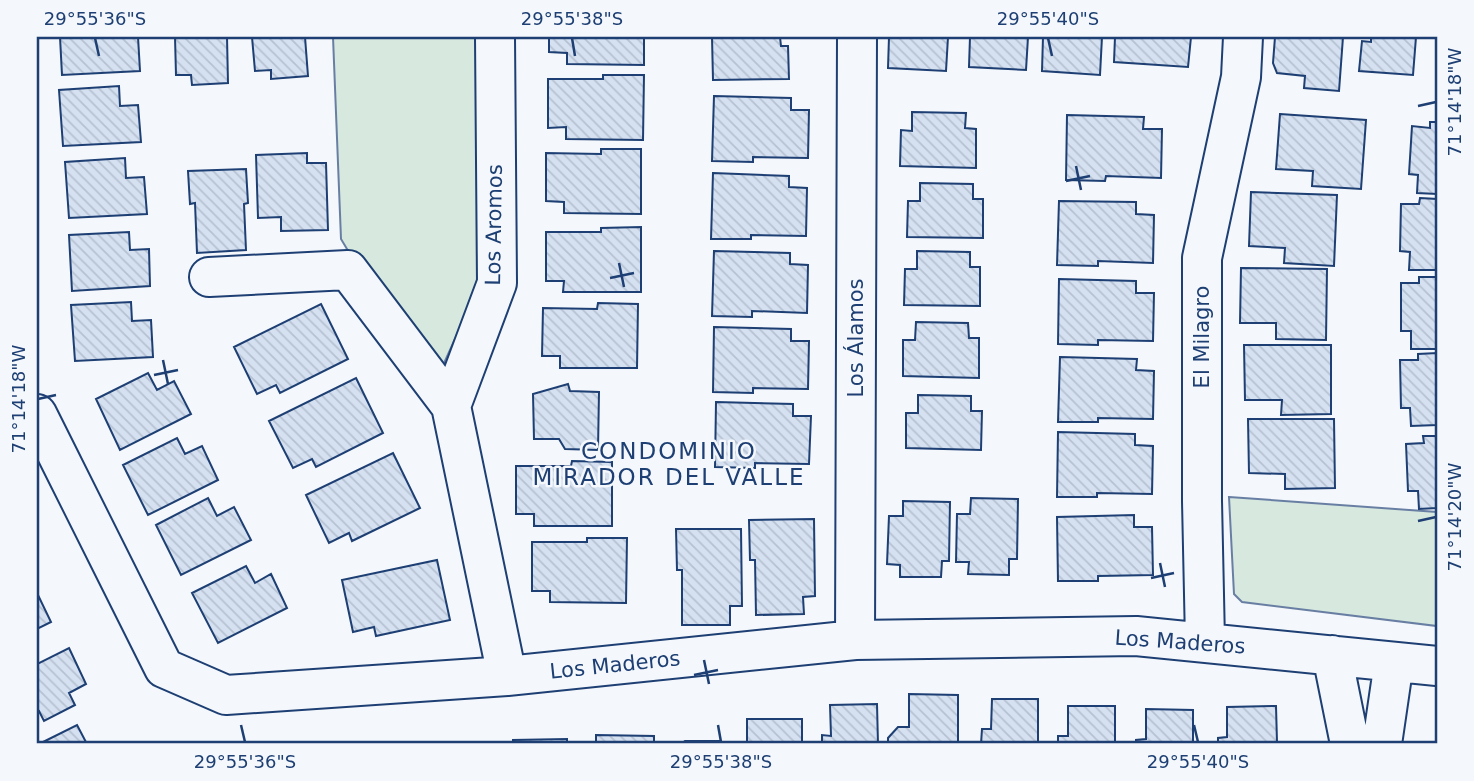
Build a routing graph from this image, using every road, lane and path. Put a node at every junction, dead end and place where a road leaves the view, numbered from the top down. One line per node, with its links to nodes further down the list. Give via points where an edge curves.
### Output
1 (495, 37): 5 (street, Los Aromos, via 497,283)
2 (857, 37): 7 (street, Los Álamos)
3 (1243, 37): 8 (street, El Milagro, via 1241,77 1202,258)
4 (209, 278): 5 (street, via 348,270)
5 (451, 406): 12 (street)
6 (37, 414): 12 (street, Los Maderos, via 164,667 226,695)
7 (856, 640): 8 (street, Los Maderos, via 1136,636); 12 (street, Los Maderos)
8 (1205, 641): 9 (street, Los Maderos)
9 (1332, 655): 10 (street, Los Maderos); 13 (street)
10 (1394, 662): 11 (street, Los Maderos); 14 (street)
11 (1437, 666)
12 (507, 676)
13 (1350, 744)
14 (1382, 744)

